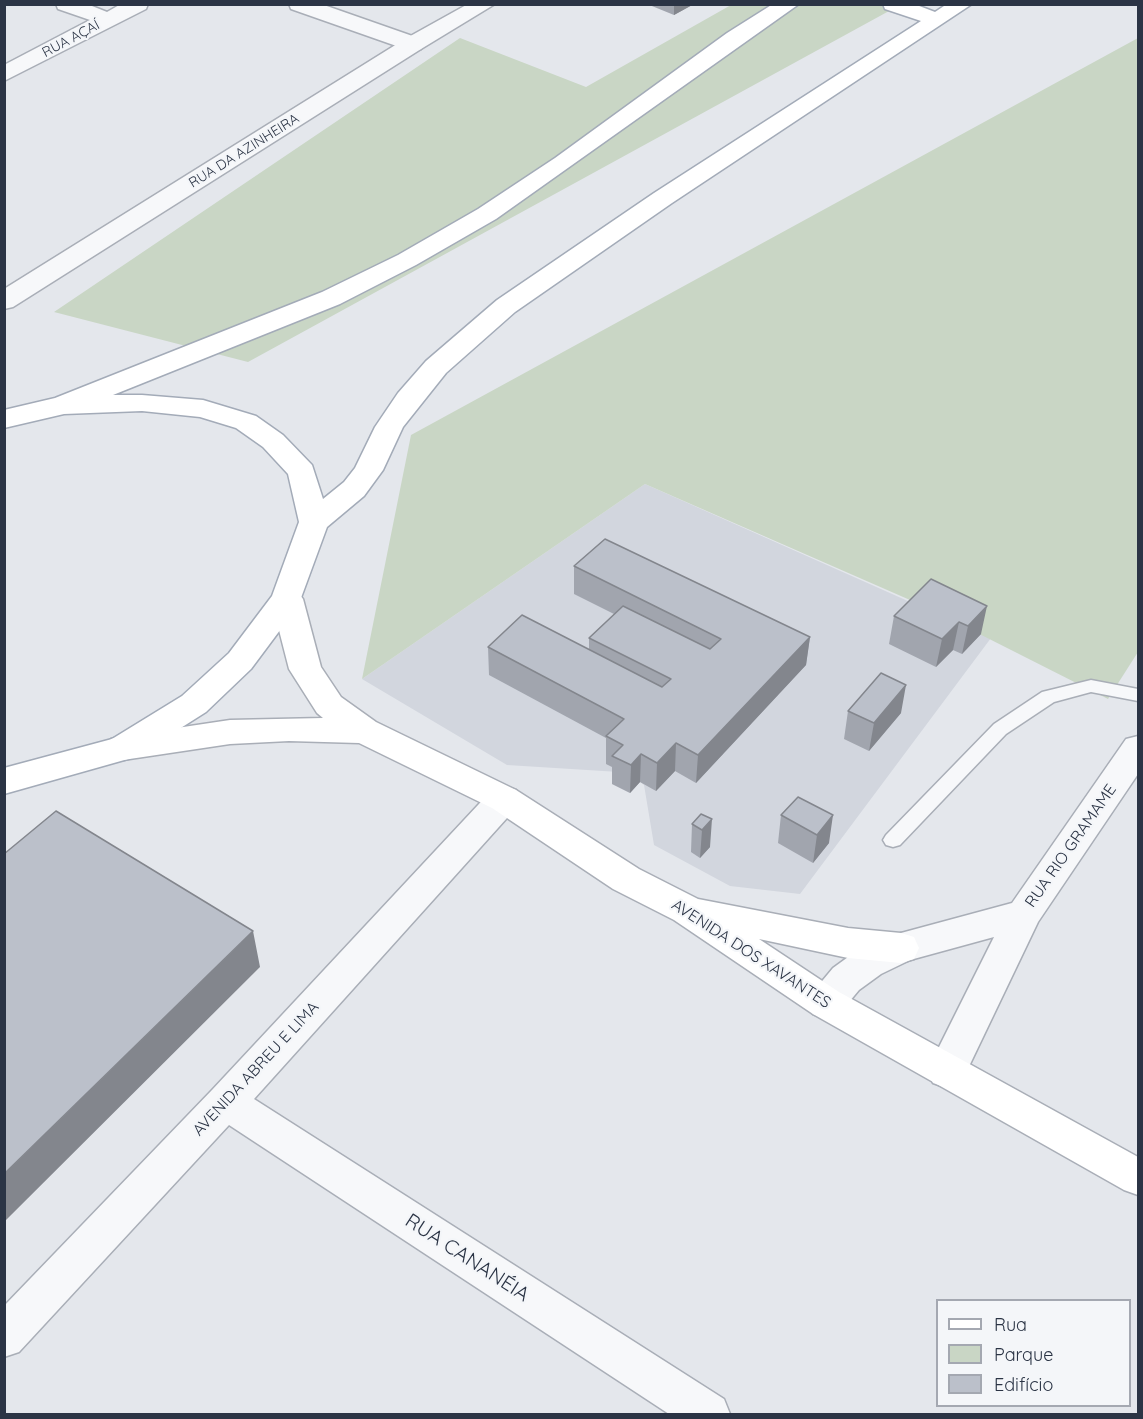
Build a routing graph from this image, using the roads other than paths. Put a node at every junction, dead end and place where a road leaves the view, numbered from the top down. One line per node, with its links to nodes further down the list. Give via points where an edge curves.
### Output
1 (66, 4): 8 (street)
2 (138, 4): 8 (street, RUA AÇAÍ)
3 (299, 4): 10 (street)
4 (485, 4): 10 (street, RUA DA AZINHEIRA)
5 (789, 4): 13 (main road, via 735,38 497,208 407,260 320,302)
6 (893, 4): 9 (main road)
7 (963, 4): 9 (main road)
8 (107, 19): 11 (street, RUA AÇAÍ)
9 (937, 20): 15 (main road, via 506,306 422,383 389,427 354,489)
10 (414, 44): 12 (street, RUA DA AZINHEIRA)
11 (4, 74)
12 (4, 301)
13 (64, 405): 14 (main road); 15 (main road, via 142,403 203,409 246,422 273,441 302,471)
14 (4, 419)
15 (314, 522): 16 (main road)
16 (287, 599): 18 (main road, AVENIDA DOS XAVANTES, via 305,669 329,705); 19 (main road, via 240,661 194,704)
17 (1138, 694): 23 (lane, via 1091,686 1048,697 1000,729)
18 (364, 731): 19 (main road, AVENIDA DOS XAVANTES, via 230,732); 22 (main road, AVENIDA DOS XAVANTES)
19 (123, 748): 21 (main road)
20 (1138, 748): 25 (street, RUA RIO GRAMAME)
21 (4, 781)
22 (504, 799): 24 (main road, AVENIDA DOS XAVANTES, via 626,879); 29 (street, AVENIDA ABREU E LIMA)
23 (893, 840)
24 (687, 910): 26 (main road, via 848,943); 27 (main road, AVENIDA DOS XAVANTES)
25 (1024, 914): 26 (street, RUA RIO GRAMAME); 28 (street, RUA RIO GRAMAME)
26 (901, 948): 27 (street, RUA RIO GRAMAME, via 846,978)
27 (826, 1003): 28 (main road, AVENIDA DOS XAVANTES)
28 (948, 1071): 30 (main road, AVENIDA DOS XAVANTES)
29 (226, 1102): 31 (street, AVENIDA ABREU E LIMA); 32 (street, RUA CANANÉIA)
30 (1138, 1177)
31 (4, 1337)
32 (708, 1414)

